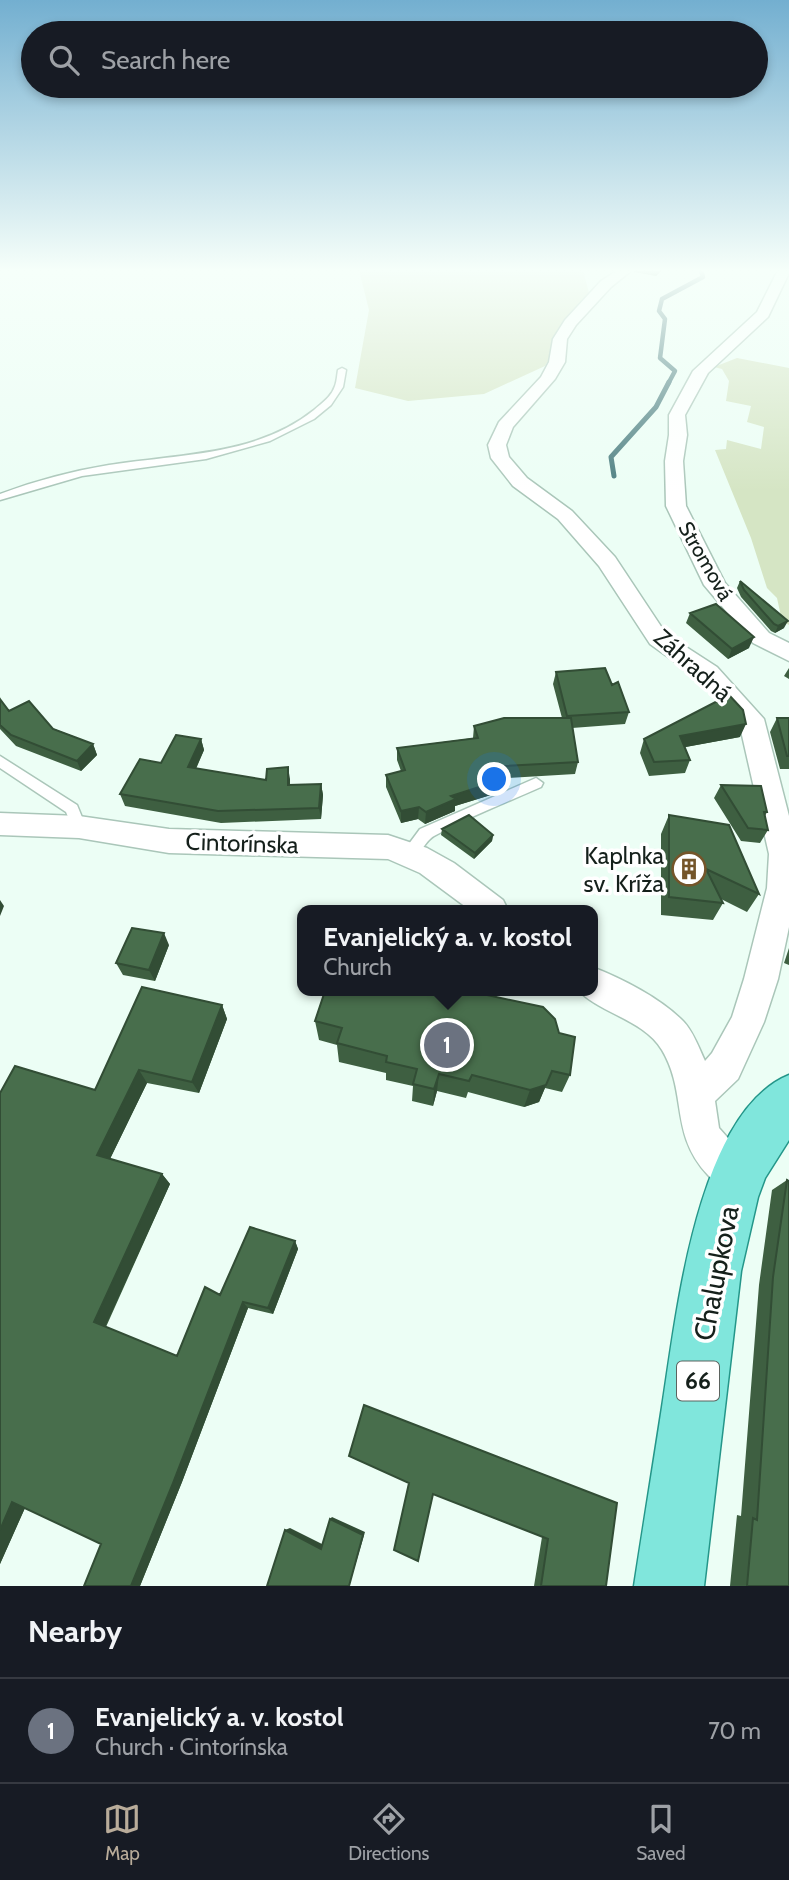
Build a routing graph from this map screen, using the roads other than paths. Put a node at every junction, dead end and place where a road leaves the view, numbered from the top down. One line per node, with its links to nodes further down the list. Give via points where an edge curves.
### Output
1 (559, 344): 13 (street, Záhradná, via 557,362 547,379 505,426 497,445 500,458 520,482 565,515 607,562 657,639 708,673 751,719 784,854 782,888 747,1022 725,1066)
2 (730, 344): 5 (street, Stromová, via 701,371 677,415 676,506 715,585 761,638)
3 (342, 370): 4 (lane, via 343,381 331,403 284,431 239,448 109,468)
4 (0, 497)
5 (789, 653)
6 (0, 761): 9 (lane, via 72,809)
7 (536, 783): 10 (lane, via 425,833)
8 (0, 824): 9 (street, Cintorínska)
9 (79, 827): 10 (street, Cintorínska, via 169,841 388,847)
10 (410, 852): 11 (street, Cintorínska)
11 (486, 905)
12 (598, 985): 13 (street, via 647,1013 673,1035 688,1064)
13 (696, 1095): 15 (street, via 701,1132)
14 (789, 1100): 15 (main road, Chalupkova / 66, via 759,1137)
15 (737, 1178): 16 (main road, Chalupkova / 66, via 719,1240)
16 (669, 1586)

